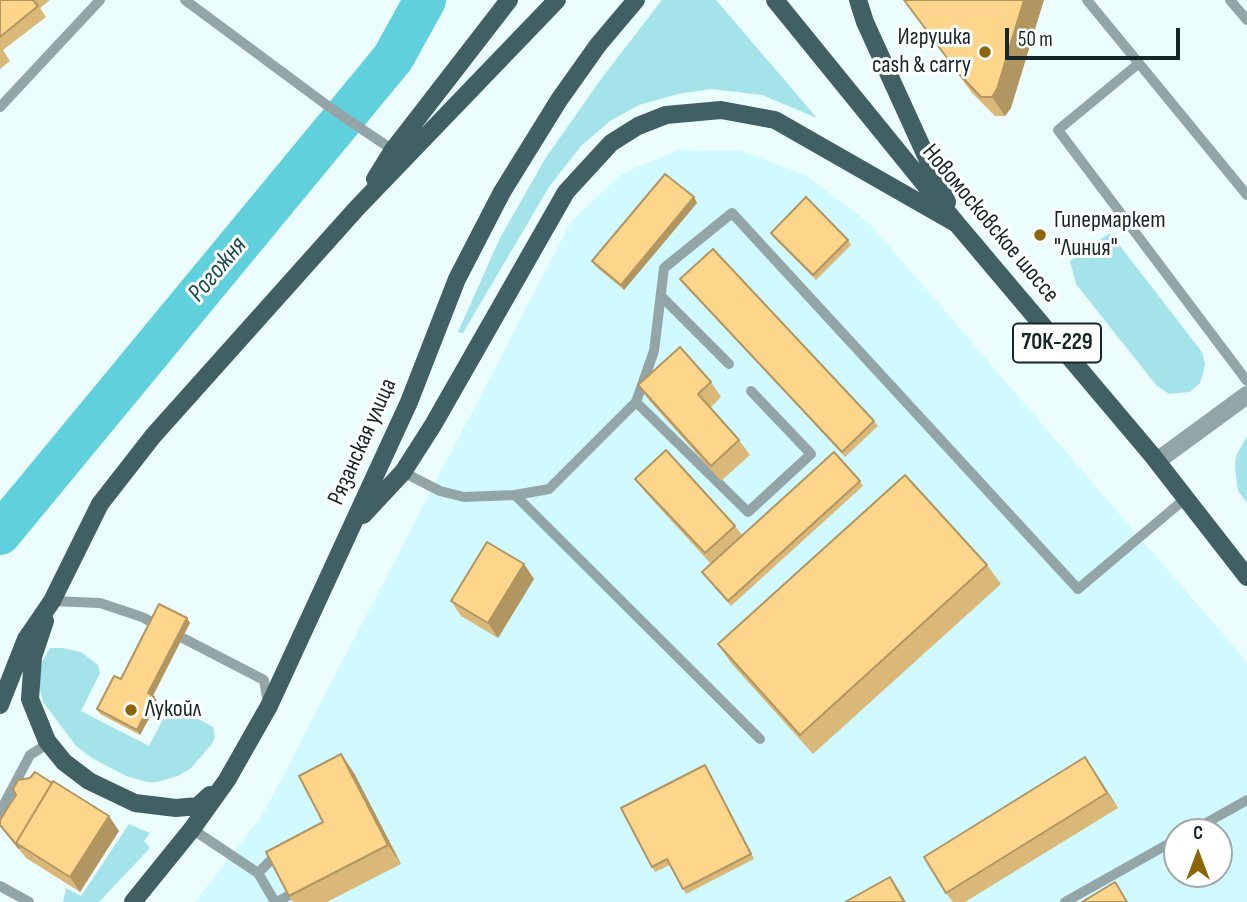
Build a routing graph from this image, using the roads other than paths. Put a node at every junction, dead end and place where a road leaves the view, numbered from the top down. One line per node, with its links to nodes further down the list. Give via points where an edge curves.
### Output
1 (100, 0): 12 (lane)
2 (185, 0): 13 (lane)
3 (509, 0): 13 (main road)
4 (557, 0): 15 (main road)
5 (636, 0): 27 (main road, Рязанская улица, via 574,78 502,192 457,279 409,402)
6 (775, 0): 16 (main road, Новомосковское шоссе / 70К-229)
7 (858, 0): 16 (main road)
8 (1087, 0): 11 (lane)
9 (1230, 0): 10 (lane)
10 (1247, 20)
11 (1138, 64): 14 (lane); 19 (lane, via 1058,130)
12 (0, 107)
13 (393, 150): 15 (main road)
14 (1247, 194)
15 (357, 208): 29 (main road, via 153,436 100,503)
16 (957, 224): 23 (main road, Новомосковское шоссе / 70К-229); 24 (main road, via 775,120 721,110 666,115 638,126 611,143 566,192)
17 (661, 296): 18 (lane); 22 (lane, via 654,352); 26 (lane, via 664,268 732,213 1078,589)
18 (729, 364)
19 (1247, 381)
20 (751, 391): 22 (lane, via 811,454 748,513)
21 (1247, 394): 23 (street)
22 (636, 402): 25 (lane, via 549,489)
23 (1157, 461): 26 (main road, Новомосковское шоссе / 70К-229)
24 (403, 472): 25 (lane, via 440,491 464,496); 27 (main road)
25 (515, 495): 32 (lane)
26 (1186, 498): 28 (main road, Новомосковское шоссе / 70К-229)
27 (353, 525): 31 (main road, Рязанская улица)
28 (1247, 577)
29 (52, 601): 30 (main road, via 26,639); 31 (lane, via 100,603 142,617 264,680); 33 (main road, via 33,657 30,699)
30 (0, 705)
31 (269, 706): 34 (main road, Рязанская улица)
32 (760, 739)
33 (49, 743): 34 (main road, via 89,781 135,803 198,806); 36 (lane, via 30,755)
34 (227, 780): 38 (main road, Рязанская улица)
35 (1247, 800): 37 (lane)
36 (0, 812)
37 (1214, 818)
38 (192, 830): 41 (lane); 45 (main road, Рязанская улица)
39 (1163, 847): 47 (lane)
40 (273, 858): 41 (lane)
41 (258, 873): 46 (lane)
42 (0, 886): 44 (lane)
43 (291, 894): 46 (lane)
44 (29, 902)
45 (132, 902)
46 (276, 902)
47 (1065, 902)

